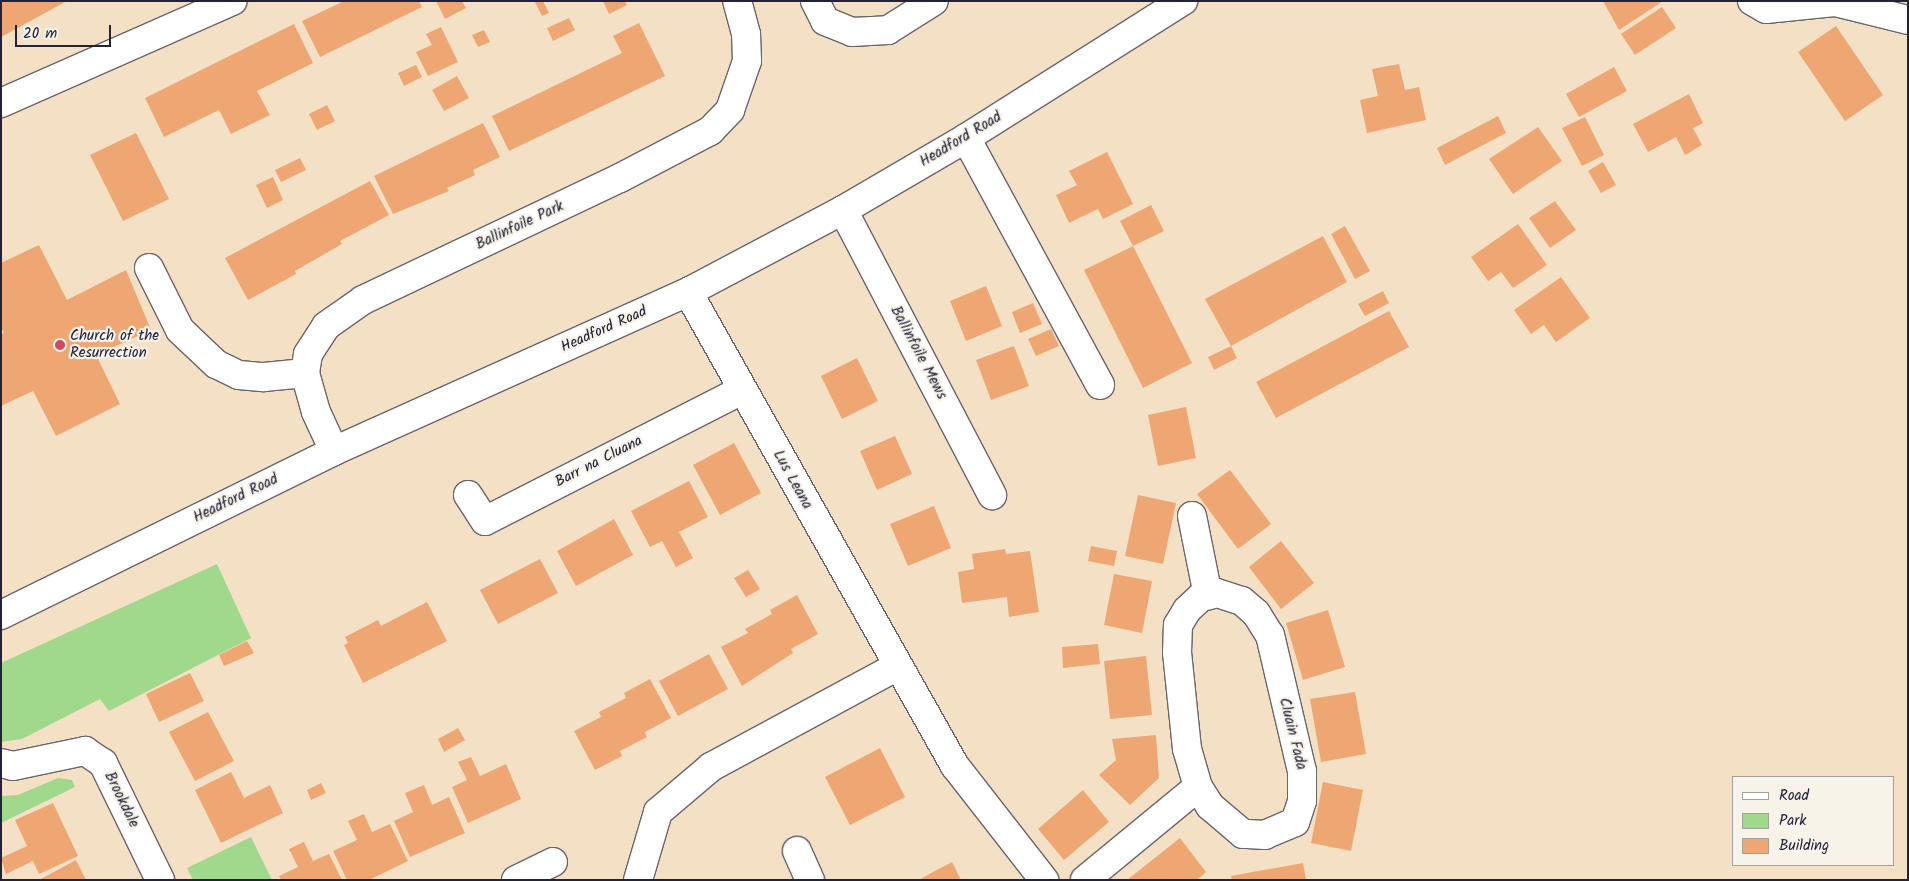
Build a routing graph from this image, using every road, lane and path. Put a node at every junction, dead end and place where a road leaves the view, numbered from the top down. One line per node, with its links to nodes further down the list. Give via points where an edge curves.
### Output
1 (232, 1): 8 (street)
2 (737, 1): 13 (street, Ballinfoile Park, via 746,34 747,61 730,110 710,131 620,178 363,300 326,326 308,354)
3 (815, 1): 4 (street, via 825,21 852,32 888,30)
4 (934, 1)
5 (1183, 1): 9 (street, Headford Road)
6 (1752, 1): 7 (street, via 1766,9 1835,2)
7 (1908, 20)
8 (1, 103)
9 (966, 138): 10 (street, Headford Road); 14 (street)
10 (843, 210): 12 (street, Headford Road); 18 (street, Ballinfoile Mews)
11 (149, 268): 13 (street, via 180,330 216,364 239,375 264,377)
12 (688, 292): 15 (street, Lus Leana); 16 (street, Headford Road)
13 (305, 372): 16 (street, via 316,412)
14 (1100, 386)
15 (742, 390): 17 (street, Barr na Cluana, via 484,520); 22 (street, Lus Leana)
16 (334, 451): 21 (street, Headford Road)
17 (468, 495)
18 (992, 495)
19 (1192, 516): 20 (street)
20 (1208, 595): 24 (street, Cluain Fada, via 1187,610 1178,625 1177,653 1187,749); 24 (street, Cluain Fada, via 1217,593 1242,601 1256,613 1270,635 1302,771 1302,801 1295,822 1283,829 1265,835 1243,834 1210,806)
21 (1, 616)
22 (896, 666): 29 (street, via 711,767 658,812); 31 (street, Lus Leana, via 955,766)
23 (1, 763): 27 (street, Brookdale, via 14,766 85,751 103,763)
24 (1198, 787): 32 (street)
25 (797, 852): 30 (street)
26 (554, 862): 28 (street)
27 (160, 880)
28 (516, 880)
29 (638, 880)
30 (810, 880)
31 (1044, 880)
32 (1085, 880)

